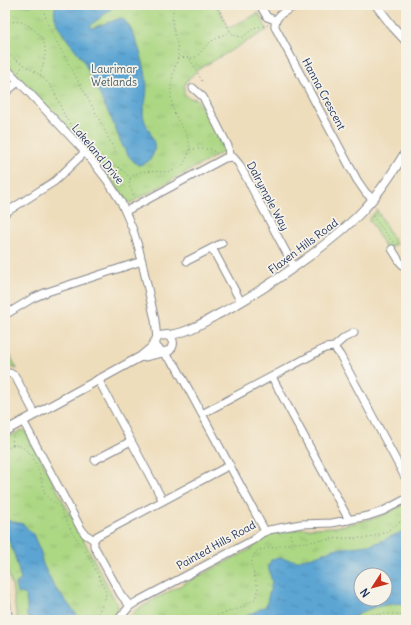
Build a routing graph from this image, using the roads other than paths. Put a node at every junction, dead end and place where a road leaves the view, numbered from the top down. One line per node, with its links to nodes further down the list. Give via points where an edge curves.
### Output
1 (260, 5): 4 (street, via 267,17)
2 (298, 5): 4 (street, via 280,14)
3 (376, 5): 5 (street)
4 (275, 20): 13 (street, Hanna Crescent, via 276,29 357,180)
5 (406, 41)
6 (5, 67): 7 (street, Lakeland Drive)
7 (16, 80): 9 (street); 11 (street, Lakeland Drive)
8 (193, 88): 12 (street, via 203,97 228,146)
9 (5, 93)
10 (406, 151): 13 (street, Flaxen Hills Road)
11 (84, 152): 14 (street, Lakeland Drive, via 107,180); 15 (street, via 55,181)
12 (229, 157): 14 (street); 21 (street, Dalrymple Way, via 236,159 239,164)
13 (373, 199): 21 (street, Flaxen Hills Road, via 343,230)
14 (126, 211): 19 (street, Lakeland Drive)
15 (5, 213)
16 (222, 243): 17 (street)
17 (212, 248): 20 (street); 23 (street)
18 (394, 248): 22 (street, via 400,262)
19 (142, 261): 24 (street, via 46,292); 25 (street, Lakeland Drive)
20 (187, 261)
21 (294, 267): 23 (street, Flaxen Hills Road)
22 (406, 268)
23 (241, 302): 26 (street, Flaxen Hills Road)
24 (5, 315)
25 (155, 320): 28 (street, Lakeland Drive); 29 (street, Lakeland Drive)
26 (189, 330): 28 (street, Flaxen Hills Road); 30 (street, Flaxen Hills Road)
27 (354, 333): 31 (street)
28 (166, 335): 29 (street); 30 (street, via 173,340)
29 (156, 340): 32 (street, via 156,347); 33 (street)
30 (172, 347): 32 (street); 34 (street)
31 (334, 347): 36 (street, via 325,348); 45 (street)
32 (162, 353): 33 (street); 34 (street)
33 (140, 357): 37 (street)
34 (176, 366): 39 (street)
35 (8, 374): 38 (street, via 15,376)
36 (272, 376): 39 (street); 48 (street)
37 (98, 379): 38 (street); 42 (street)
38 (35, 414): 40 (street)
39 (202, 414): 44 (street)
40 (23, 421): 41 (street); 50 (street, via 80,527)
41 (5, 431)
42 (131, 441): 43 (street); 47 (street)
43 (95, 460)
44 (230, 465): 47 (street); 49 (street)
45 (406, 478)
46 (406, 499): 48 (street, Painted Hills Road, via 375,514)
47 (163, 501): 50 (street, via 97,536)
48 (349, 520): 49 (street, Painted Hills Road, via 301,524)
49 (265, 531): 52 (street, Painted Hills Road, via 253,540)
50 (94, 540): 52 (street, via 94,546 121,595)
51 (5, 597): 53 (street)
52 (130, 606): 54 (street, Painted Hills Road)
53 (8, 620)
54 (118, 620)

